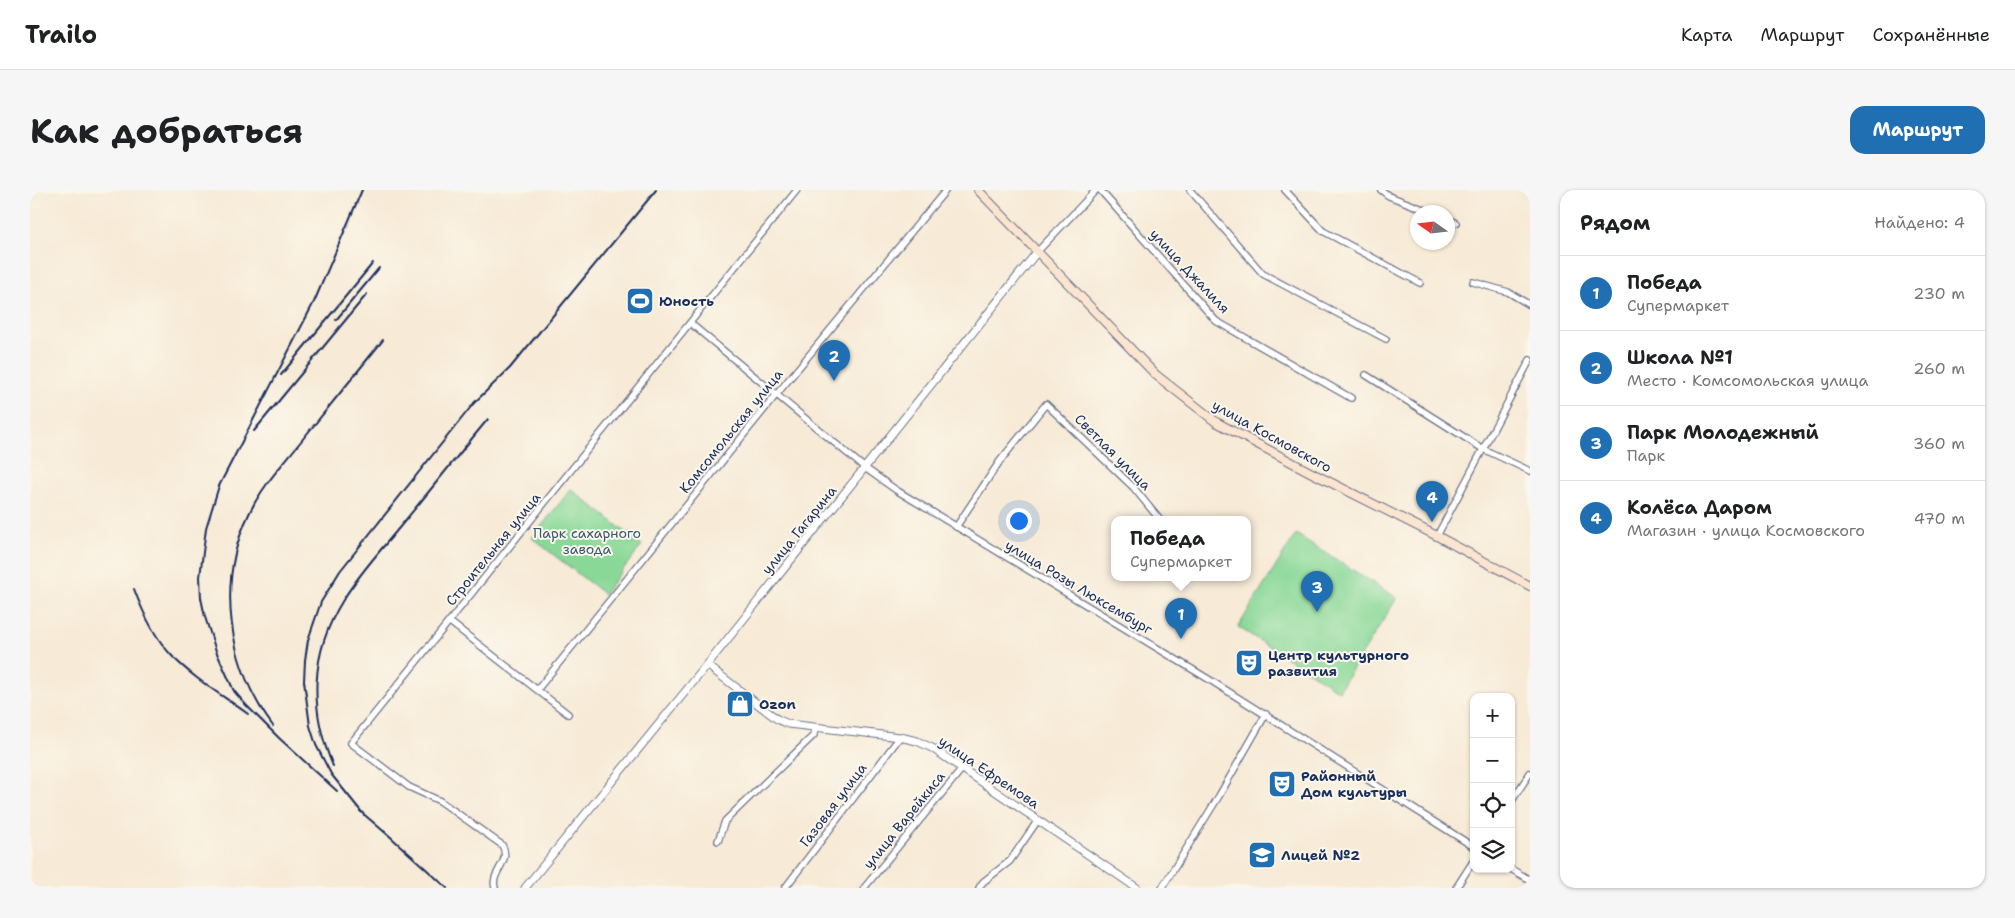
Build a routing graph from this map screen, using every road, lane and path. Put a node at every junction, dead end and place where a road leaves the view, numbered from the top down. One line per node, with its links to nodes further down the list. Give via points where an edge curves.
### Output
1 (797, 190): 14 (street, Строительная улица)
2 (946, 190): 18 (street, Комсомольская улица)
3 (978, 190): 10 (main road, улица Космовского)
4 (1096, 190): 10 (street, улица Гагарина)
5 (1100, 190): 19 (street, улица Джалиля, via 1216,321)
6 (1190, 190): 15 (street, via 1263,274)
7 (1285, 190): 12 (street, via 1322,231)
8 (1381, 190): 9 (street)
9 (1413, 205)
10 (1037, 252): 21 (street, улица Гагарина); 25 (main road, улица Космовского, via 1156,376 1216,422)
11 (1473, 282): 13 (street, via 1508,292)
12 (1420, 283)
13 (1530, 305)
14 (690, 323): 18 (street, улица Розы Люксембург); 27 (street, Строительная улица)
15 (1386, 339)
16 (1530, 360): 20 (street)
17 (1366, 375): 20 (street)
18 (776, 395): 21 (street, улица Розы Люксембург); 29 (street, Комсомольская улица)
19 (1352, 398)
20 (1483, 449): 22 (street); 25 (street)
21 (865, 468): 24 (street, улица Розы Люксембург); 28 (street, улица Гагарина)
22 (1530, 471)
23 (1157, 516): 24 (street, Светлая улица, via 1133,487 1046,404 1000,461)
24 (956, 527): 31 (street, улица Розы Люксембург)
25 (1437, 536): 26 (main road, улица Космовского)
26 (1530, 586)
27 (450, 622): 29 (street); 43 (street, Строительная улица, via 351,743 409,787 440,801 502,845 506,856 494,881)
28 (707, 665): 32 (street, улица Ефремова, via 777,718 788,724); 44 (street, улица Гагарина)
29 (537, 690): 30 (street)
30 (568, 714)
31 (1266, 714): 39 (street, улица Розы Люксембург); 49 (street)
32 (814, 728): 33 (street, улица Ефремова); 38 (street, via 814,735 725,821)
33 (900, 737): 34 (street, улица Ефремова, via 932,748); 45 (street, Газовая улица)
34 (962, 769): 37 (street, улица Ефремова); 46 (street, улица Варейкиса)
35 (1530, 773): 36 (street)
36 (1515, 796)
37 (1038, 820): 47 (street, via 1010,861); 48 (street, улица Ефремова)
38 (718, 841)
39 (1470, 844)
40 (1470, 866): 50 (street)
41 (1515, 871): 42 (street)
42 (1530, 880)
43 (496, 888)
44 (525, 888)
45 (785, 888)
46 (864, 888)
47 (979, 888)
48 (1137, 888)
49 (1162, 888)
50 (1456, 888)

